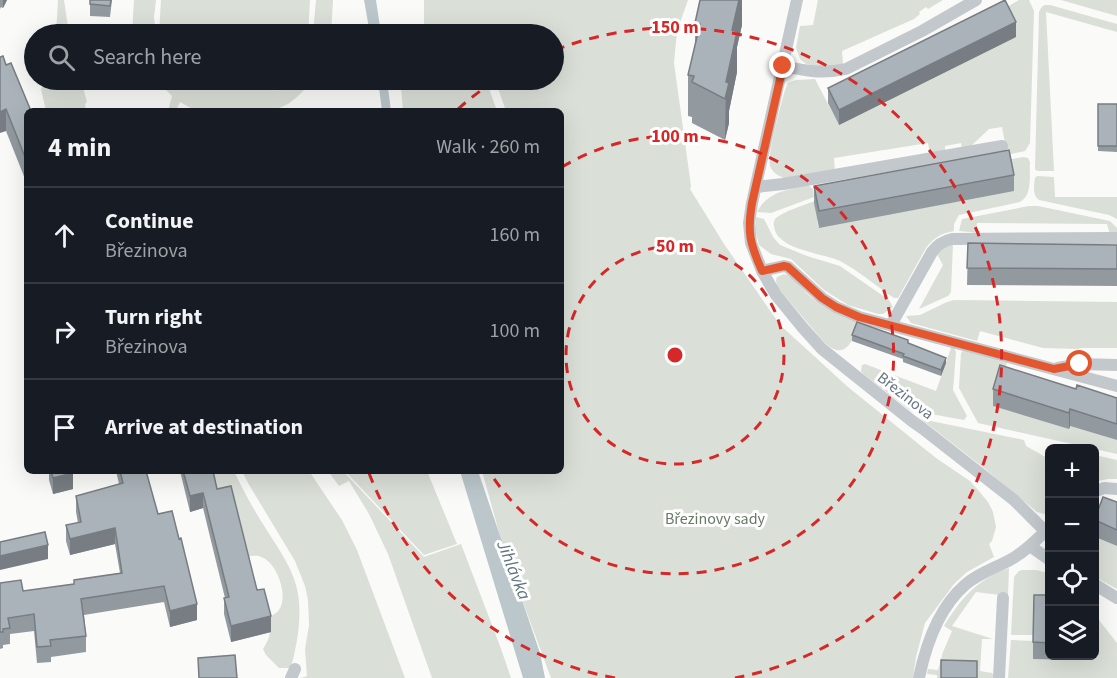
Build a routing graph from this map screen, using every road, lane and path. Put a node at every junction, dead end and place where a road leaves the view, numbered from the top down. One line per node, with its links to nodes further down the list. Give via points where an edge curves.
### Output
1 (797, 0): 3 (street, Březinova)
2 (976, 0): 3 (street, via 846,69 819,73)
3 (783, 66): 5 (street, Březinova)
4 (1002, 146): 5 (street)
5 (756, 187): 7 (street, Březinova, via 749,232)
6 (1117, 238): 8 (street, via 943,241 932,252)
7 (762, 271): 8 (street, via 788,267 836,307); 14 (street, Březinova, via 776,295 822,349)
8 (891, 325): 10 (street)
9 (1117, 365): 10 (street, via 1080,364)
10 (1054, 369): 11 (street)
11 (1117, 386)
12 (1117, 489): 13 (street)
13 (1099, 490)
14 (1045, 527)
15 (1045, 531): 16 (street, Březinova)
16 (1030, 546): 17 (street); 21 (street, Březinova, via 966,584 956,595 933,631)
17 (1045, 557)
18 (1099, 586): 19 (street)
19 (1117, 597)
20 (1003, 598): 22 (street)
21 (919, 678)
22 (999, 678)

